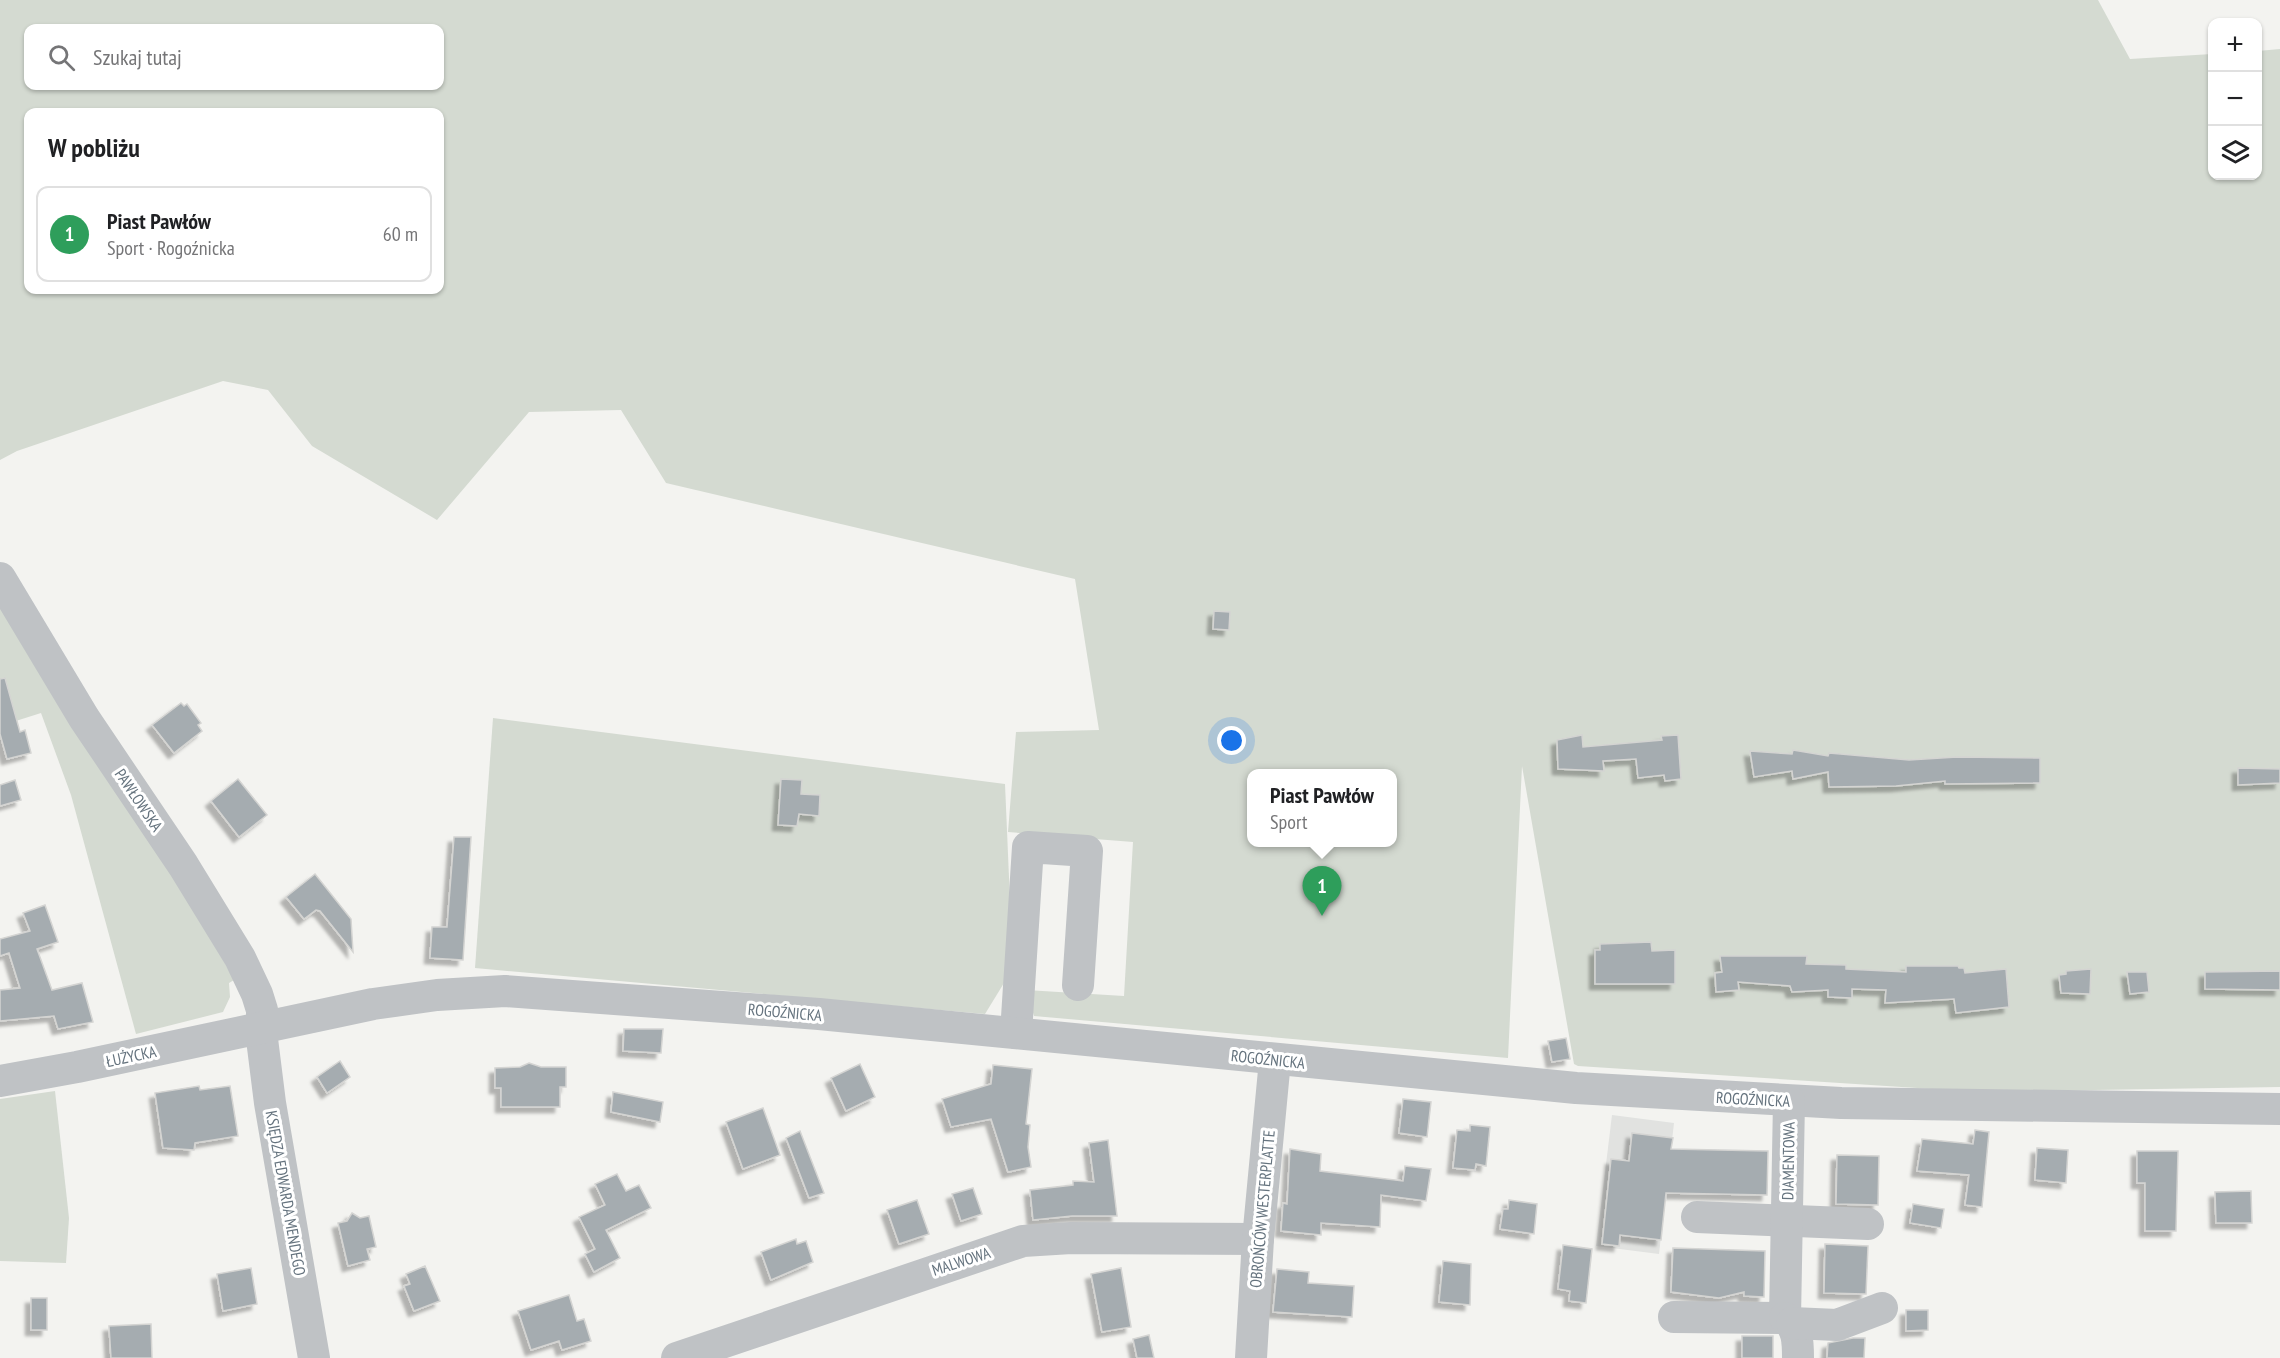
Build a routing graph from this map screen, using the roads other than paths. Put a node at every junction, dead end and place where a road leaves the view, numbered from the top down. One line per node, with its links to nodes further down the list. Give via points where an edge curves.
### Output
1 (0, 578): 3 (street, PAWŁOWSKA, via 84,718 240,958 262,1010)
2 (1078, 985): 4 (street, via 1087,851 1028,847)
3 (261, 1028): 4 (street, ROGOŹNICKA, via 407,998 505,991); 6 (street, ŁUŻYCKA); 16 (street, KSIĘDZA EDWARDA MENDEGO, via 270,1103)
4 (1016, 1033): 5 (street, ROGOŹNICKA)
5 (1275, 1060): 7 (street, ROGOŹNICKA, via 1564,1088); 12 (street, OBROŃCÓW WESTERPLATTE)
6 (0, 1081)
7 (1789, 1101): 8 (street, ROGOŹNICKA); 10 (street, DIAMENTOWA)
8 (2280, 1109)
9 (1697, 1217): 10 (street, DIAMENTOWA)
10 (1786, 1221): 11 (street, DIAMENTOWA); 15 (street, DIAMENTOWA)
11 (1868, 1224)
12 (1258, 1239): 17 (street, MALWOWA, via 1023,1241); 18 (street, OBROŃCÓW WESTERPLATTE)
13 (1882, 1308): 15 (street, via 1837,1325)
14 (1674, 1317): 15 (street)
15 (1789, 1320): 19 (street, DIAMENTOWA, via 1798,1342)
16 (314, 1358)
17 (677, 1358)
18 (1251, 1358)
19 (1798, 1358)

